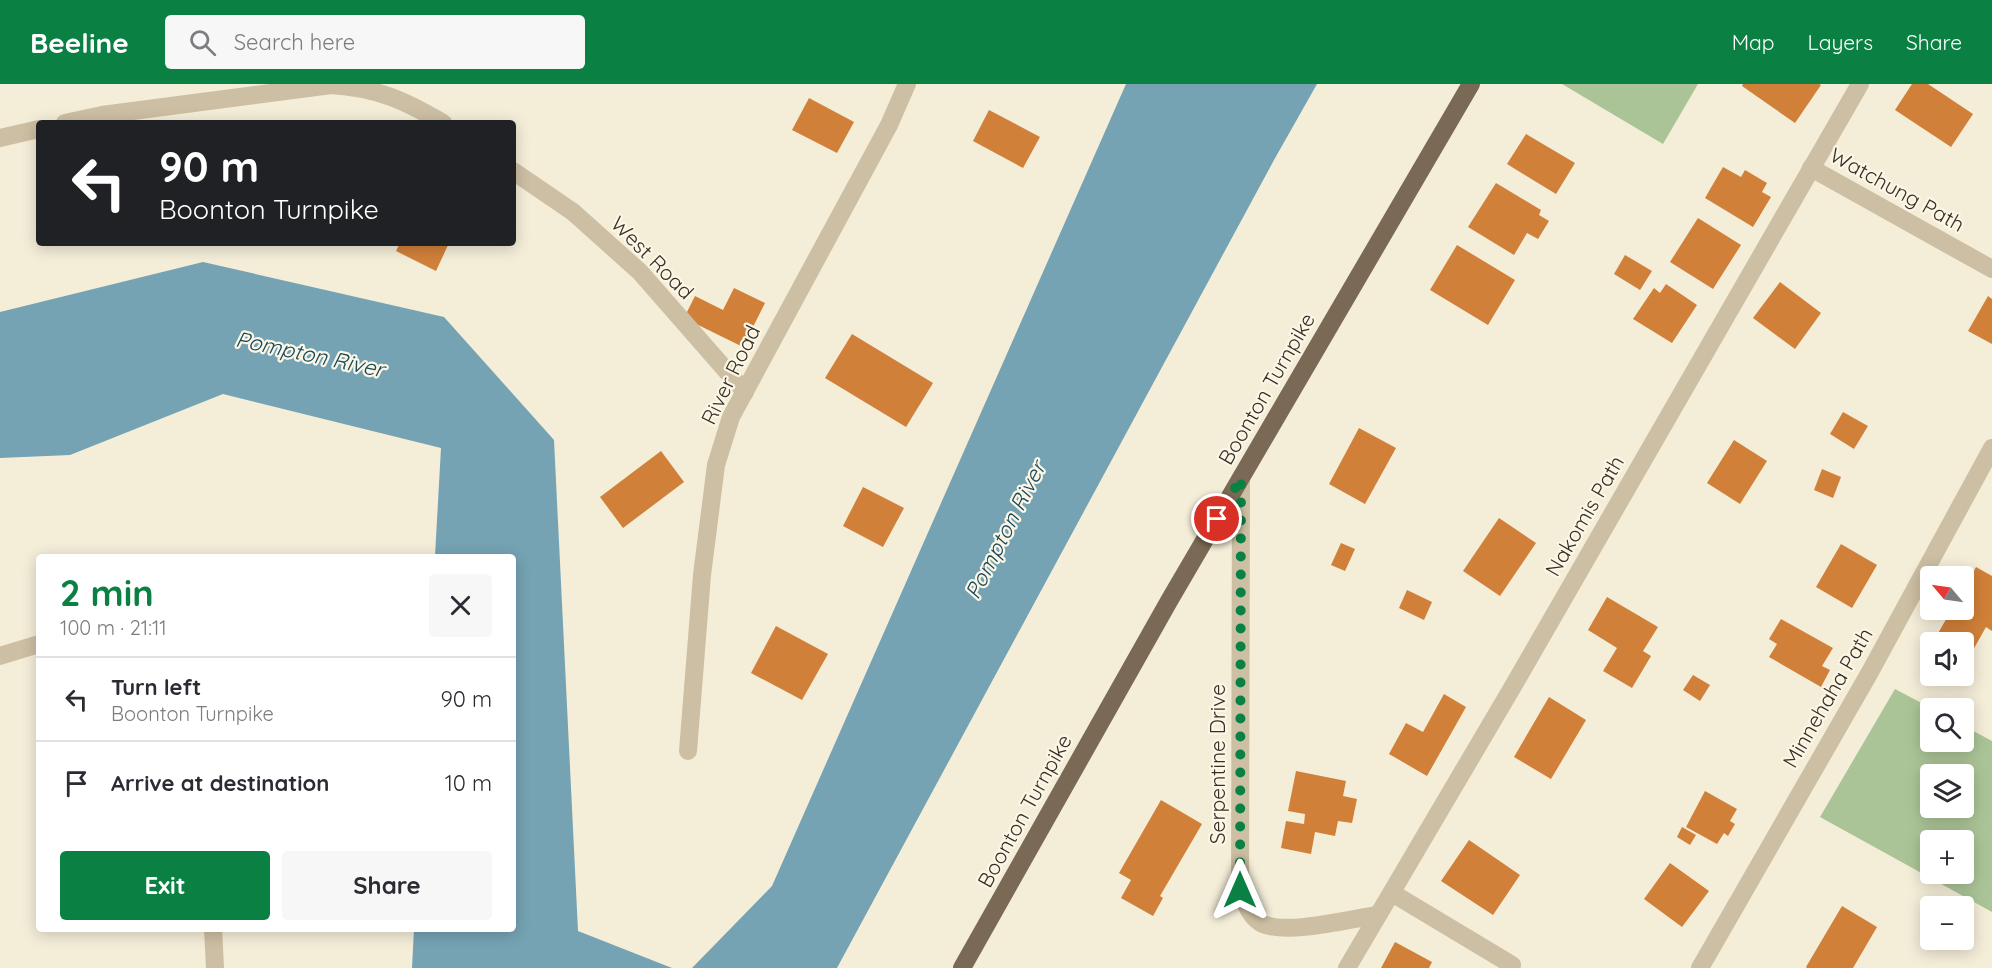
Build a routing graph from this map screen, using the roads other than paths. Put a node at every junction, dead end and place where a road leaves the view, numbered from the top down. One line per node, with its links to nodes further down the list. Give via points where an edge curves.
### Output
1 (908, 84): 13 (street, River Road)
2 (1471, 84): 15 (main road, Boonton Turnpike)
3 (1860, 84): 10 (street, Nakomis Path)
4 (262, 89): 5 (street, via 331,85); 6 (street)
5 (394, 90): 7 (street)
6 (79, 120)
7 (439, 120)
8 (36, 130): 9 (street)
9 (0, 138)
10 (1810, 168): 12 (street, Watchung Path); 19 (street, Nakomis Path)
11 (516, 173): 13 (street, West Road, via 573,212 640,272)
12 (1992, 269)
13 (745, 392): 18 (street, River Road, via 731,417 716,465 702,575)
14 (1992, 448): 26 (street, Minnehaha Path, via 1870,672)
15 (1241, 478): 20 (street, Serpentine Drive, via 1240,890 1248,910 1261,924 1284,929); 24 (main road, Boonton Turnpike)
16 (36, 645): 17 (street)
17 (0, 656)
18 (688, 751)
19 (1392, 893): 20 (street, Nakomis Path); 22 (street)
20 (1378, 915): 25 (street, Nakomis Path)
21 (213, 932): 23 (street)
22 (1512, 965)
23 (215, 968)
24 (962, 968)
25 (1347, 968)
26 (1700, 968)

